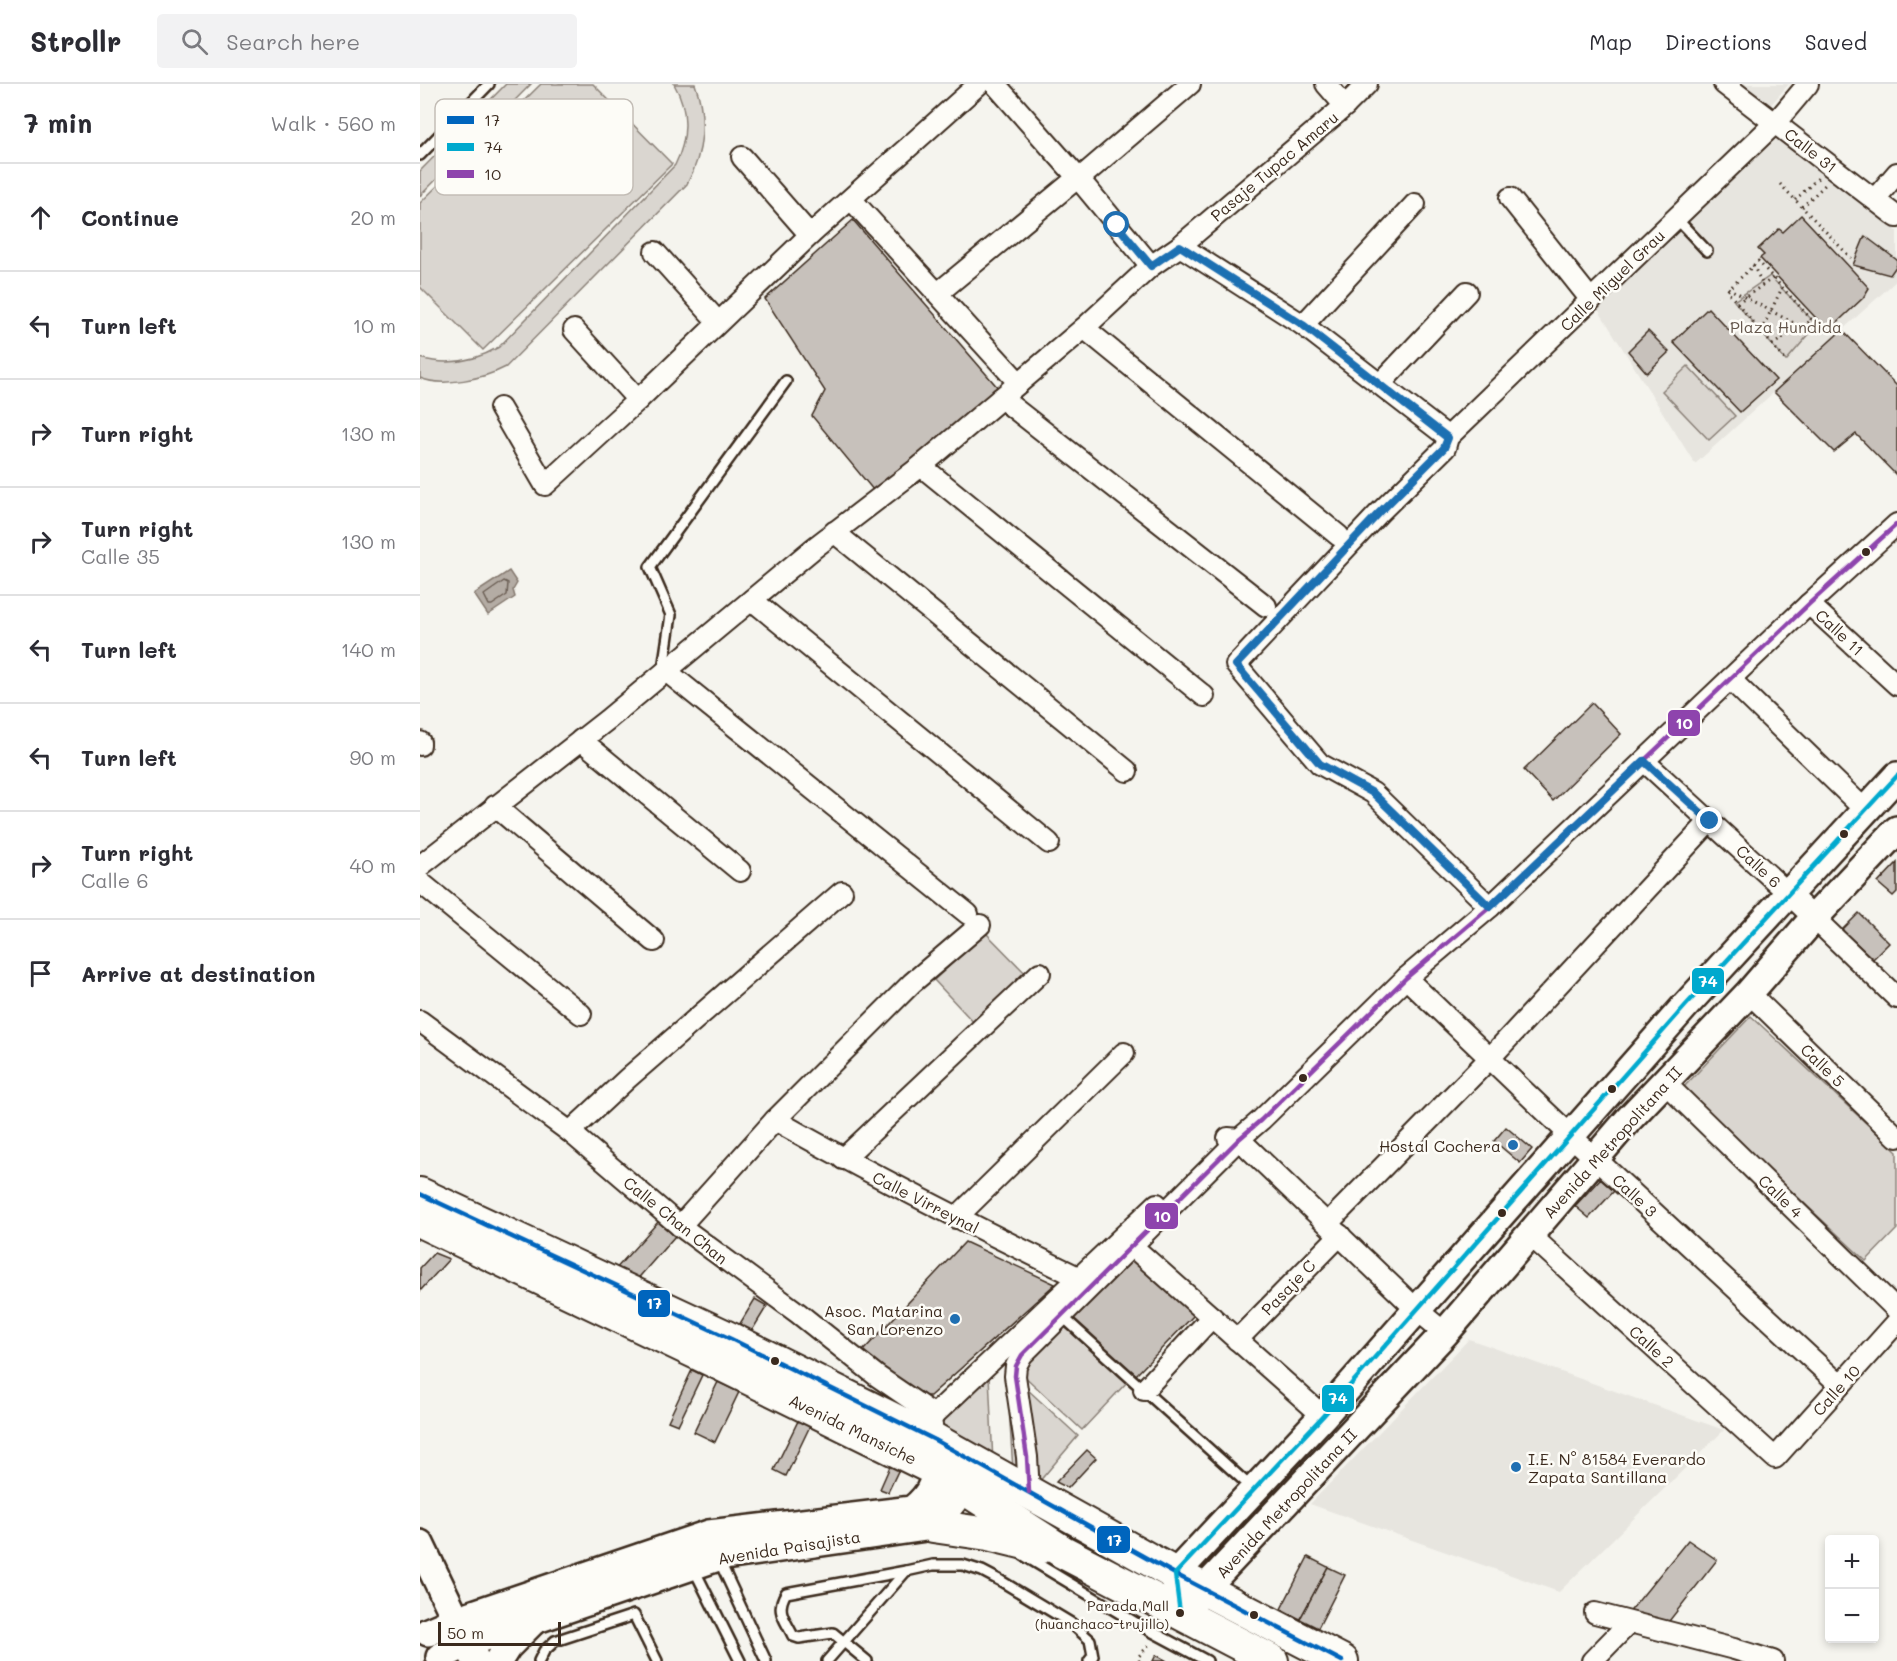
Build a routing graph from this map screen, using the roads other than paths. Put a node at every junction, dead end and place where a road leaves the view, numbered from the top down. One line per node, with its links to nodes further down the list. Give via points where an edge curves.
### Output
1 (489, 84): 9 (lane)
2 (979, 84): 18 (street)
3 (995, 84): 16 (street)
4 (1190, 84): 16 (street)
5 (1326, 84): 10 (street)
6 (1367, 84): 10 (street, Pasaje Tupac Amaru)
7 (1724, 84): 11 (street, Calle 31)
8 (1808, 84): 11 (street, Calle Miguel Grau)
9 (474, 99)
10 (1345, 106): 24 (street, Pasaje Tupac Amaru)
11 (1776, 123): 19 (street, Calle 31); 22 (street, Calle Miguel Grau)
12 (435, 140): 13 (lane)
13 (420, 155)
14 (742, 157): 23 (street)
15 (1897, 173): 19 (street)
16 (1075, 181): 27 (street); 29 (street)
17 (1510, 198): 30 (street)
18 (851, 199): 23 (street); 29 (street)
19 (1875, 200): 21 (street, Calle 31)
20 (1415, 204): 32 (street)
21 (1897, 217)
22 (1676, 218): 25 (lane); 30 (street, Calle Miguel Grau)
23 (810, 235): 31 (street)
24 (1180, 246): 27 (street, Pasaje Tupac Amaru); 32 (street)
25 (1707, 251)
26 (655, 252): 31 (street)
27 (1151, 266): 33 (street, Pasaje Tupac Amaru)
28 (1467, 292): 37 (street)
29 (938, 293): 36 (street)
30 (1591, 300): 41 (street, Calle Miguel Grau)
31 (718, 322): 39 (street)
32 (1303, 325): 37 (street)
33 (1084, 328): 36 (street, Pasaje Tupac Amaru); 45 (street)
34 (574, 330): 39 (street)
35 (786, 381): 49 (lane, via 650,567 671,615)
36 (1019, 383): 38 (street, Pasaje Tupac Amaru)
37 (1380, 384): 41 (street)
38 (1001, 398): 42 (street, Pasaje Tupac Amaru); 48 (street)
39 (638, 400): 40 (street, via 545,485)
40 (500, 408)
41 (1448, 438): 67 (street, Calle Miguel Grau, via 1444,448 1236,665 1320,764 1373,793)
42 (921, 466): 44 (street, Pasaje Tupac Amaru); 52 (street)
43 (1897, 524): 47 (street)
44 (834, 532): 46 (street, Pasaje Tupac Amaru); 55 (street)
45 (1339, 536)
46 (752, 600): 49 (street, Pasaje Tupac Amaru); 61 (street)
47 (1809, 604): 50 (street); 51 (street, Calle 11)
48 (1266, 606)
49 (664, 673): 53 (street, Pasaje Tupac Amaru); 79 (street, via 974,919)
50 (1730, 679): 54 (street); 58 (street)
51 (1897, 685)
52 (1204, 696)
53 (581, 740): 57 (street, Pasaje Tupac Amaru); 63 (street)
54 (1644, 761): 59 (street, Calle 6); 67 (street)
55 (1127, 771)
56 (1897, 776): 58 (main road, Avenida Metropolitana II)
57 (495, 806): 62 (street, Pasaje Tupac Amaru); 69 (street)
58 (1865, 810): 66 (main road, Avenida Metropolitana II)
59 (1710, 821): 66 (street, Calle 6); 77 (street, Pasaje C)
60 (1895, 836): 68 (main road, Avenida Metropolitana II)
61 (1049, 843)
62 (420, 866)
63 (740, 871)
64 (420, 882): 74 (street)
65 (842, 892): 80 (street)
66 (1789, 894): 68 (street, Calle 6); 81 (main road, Avenida Metropolitana II)
67 (1490, 907): 71 (street)
68 (1813, 919): 72 (main road, Avenida Metropolitana II); 73 (street, Calle 6)
69 (654, 941)
70 (1040, 973): 85 (street)
71 (1406, 978): 77 (street, Calle 3); 83 (street)
72 (1749, 993): 78 (main road, Avenida Metropolitana II); 82 (street, Calle 5)
73 (1897, 998)
74 (581, 1014)
75 (420, 1022): 80 (street, Calle Chan Chan)
76 (1124, 1053): 87 (street)
77 (1490, 1058): 81 (street, Calle 3); 90 (street, Pasaje C)
78 (1664, 1082): 84 (main road, Avenida Metropolitana II); 96 (street, Calle 4)
79 (775, 1120): 85 (street, Calle Virreynal); 89 (street)
80 (570, 1132): 89 (street, Calle Chan Chan)
81 (1571, 1136): 84 (street, Calle 3); 95 (main road, Avenida Metropolitana II)
82 (1897, 1137)
83 (1239, 1139): 90 (street); 92 (street)
84 (1595, 1158): 91 (main road, Avenida Metropolitana II); 103 (street, Calle 3)
85 (843, 1159): 87 (street, Calle Virreynal)
86 (420, 1194): 93 (highway, Avenida Mansiche)
87 (956, 1218): 94 (street, Calle Virreynal)
88 (420, 1221): 93 (highway, Avenida Mansiche)
89 (680, 1226): 106 (street, Calle Chan Chan, via 904,1396)
90 (1334, 1229): 95 (street); 101 (street, Pasaje C)
91 (1530, 1235): 100 (main road, Avenida Metropolitana II); 107 (street, Calle 2)
92 (1127, 1242): 94 (street); 97 (street); 98 (street)
93 (514, 1252): 102 (highway, Avenida Mansiche)
94 (1080, 1278): 106 (street)
95 (1417, 1310): 100 (street); 105 (main road, Avenida Metropolitana II)
96 (1897, 1310)
97 (1062, 1316): 104 (lane); 110 (street, via 1022,1355 1016,1366)
98 (1212, 1317): 101 (street); 104 (street)
99 (1897, 1322): 103 (street, Calle 10)
100 (1445, 1333): 119 (main road, Avenida Metropolitana II)
101 (1237, 1340): 105 (street)
102 (725, 1351): 106 (highway, Avenida Mansiche); 108 (highway, Avenida Mansiche)
103 (1840, 1385): 107 (street, Calle 10)
104 (1144, 1390): 109 (lane)
105 (1323, 1416): 109 (main road, Avenida Metropolitana II)
106 (934, 1428): 108 (highway, Avenida Mansiche)
107 (1775, 1458)
108 (954, 1471): 110 (highway, Avenida Mansiche); 111 (main road, via 954,1500); 114 (main road, Avenida Paisajista, via 912,1510); 115 (highway, Avenida Mansiche)
109 (1254, 1489): 118 (main road, Avenida Metropolitana II)
110 (1029, 1492): 118 (highway, Avenida Mansiche)
111 (933, 1526): 112 (highway); 114 (main road, Avenida Paisajista)
112 (988, 1534): 115 (highway); 136 (lane)
113 (420, 1544): 125 (main road)
114 (713, 1545): 116 (main road, Avenida Paisajista); 132 (lane)
115 (1063, 1552): 120 (highway, Avenida Mansiche)
116 (686, 1554): 122 (main road, Avenida Paisajista); 125 (main road, Avenida Paisajista); 131 (lane)
117 (906, 1571): 126 (lane); 126 (lane, via 786,1593 779,1603 780,1610 793,1636 833,1633); 135 (lane, via 933,1565 963,1565 982,1571 1071,1623 1090,1640 1093,1656)
118 (1175, 1574): 119 (highway, Avenida Mansiche); 120 (main road)
119 (1205, 1590): 120 (main road, Avenida Metropolitana II); 138 (highway, Avenida Mansiche)
120 (1180, 1613): 137 (highway, Avenida Mansiche)
121 (1595, 1613): 124 (street)
122 (536, 1619): 125 (main road, Avenida Paisajista); 128 (main road)
123 (424, 1623): 125 (main road, Avenida Paisajista); 127 (main road)
124 (1629, 1623): 139 (street); 140 (street)
125 (467, 1641): 127 (main road, Avenida Paisajista)
126 (844, 1642): 133 (lane); 134 (lane)
127 (441, 1659)
128 (498, 1661)
129 (539, 1661): 130 (lane, via 555,1641 634,1615)
130 (657, 1661)
131 (740, 1661)
132 (766, 1661)
133 (828, 1661)
134 (867, 1661)
135 (1089, 1661)
136 (1207, 1661)
137 (1272, 1661)
138 (1342, 1661)
139 (1592, 1661)
140 (1773, 1661)

